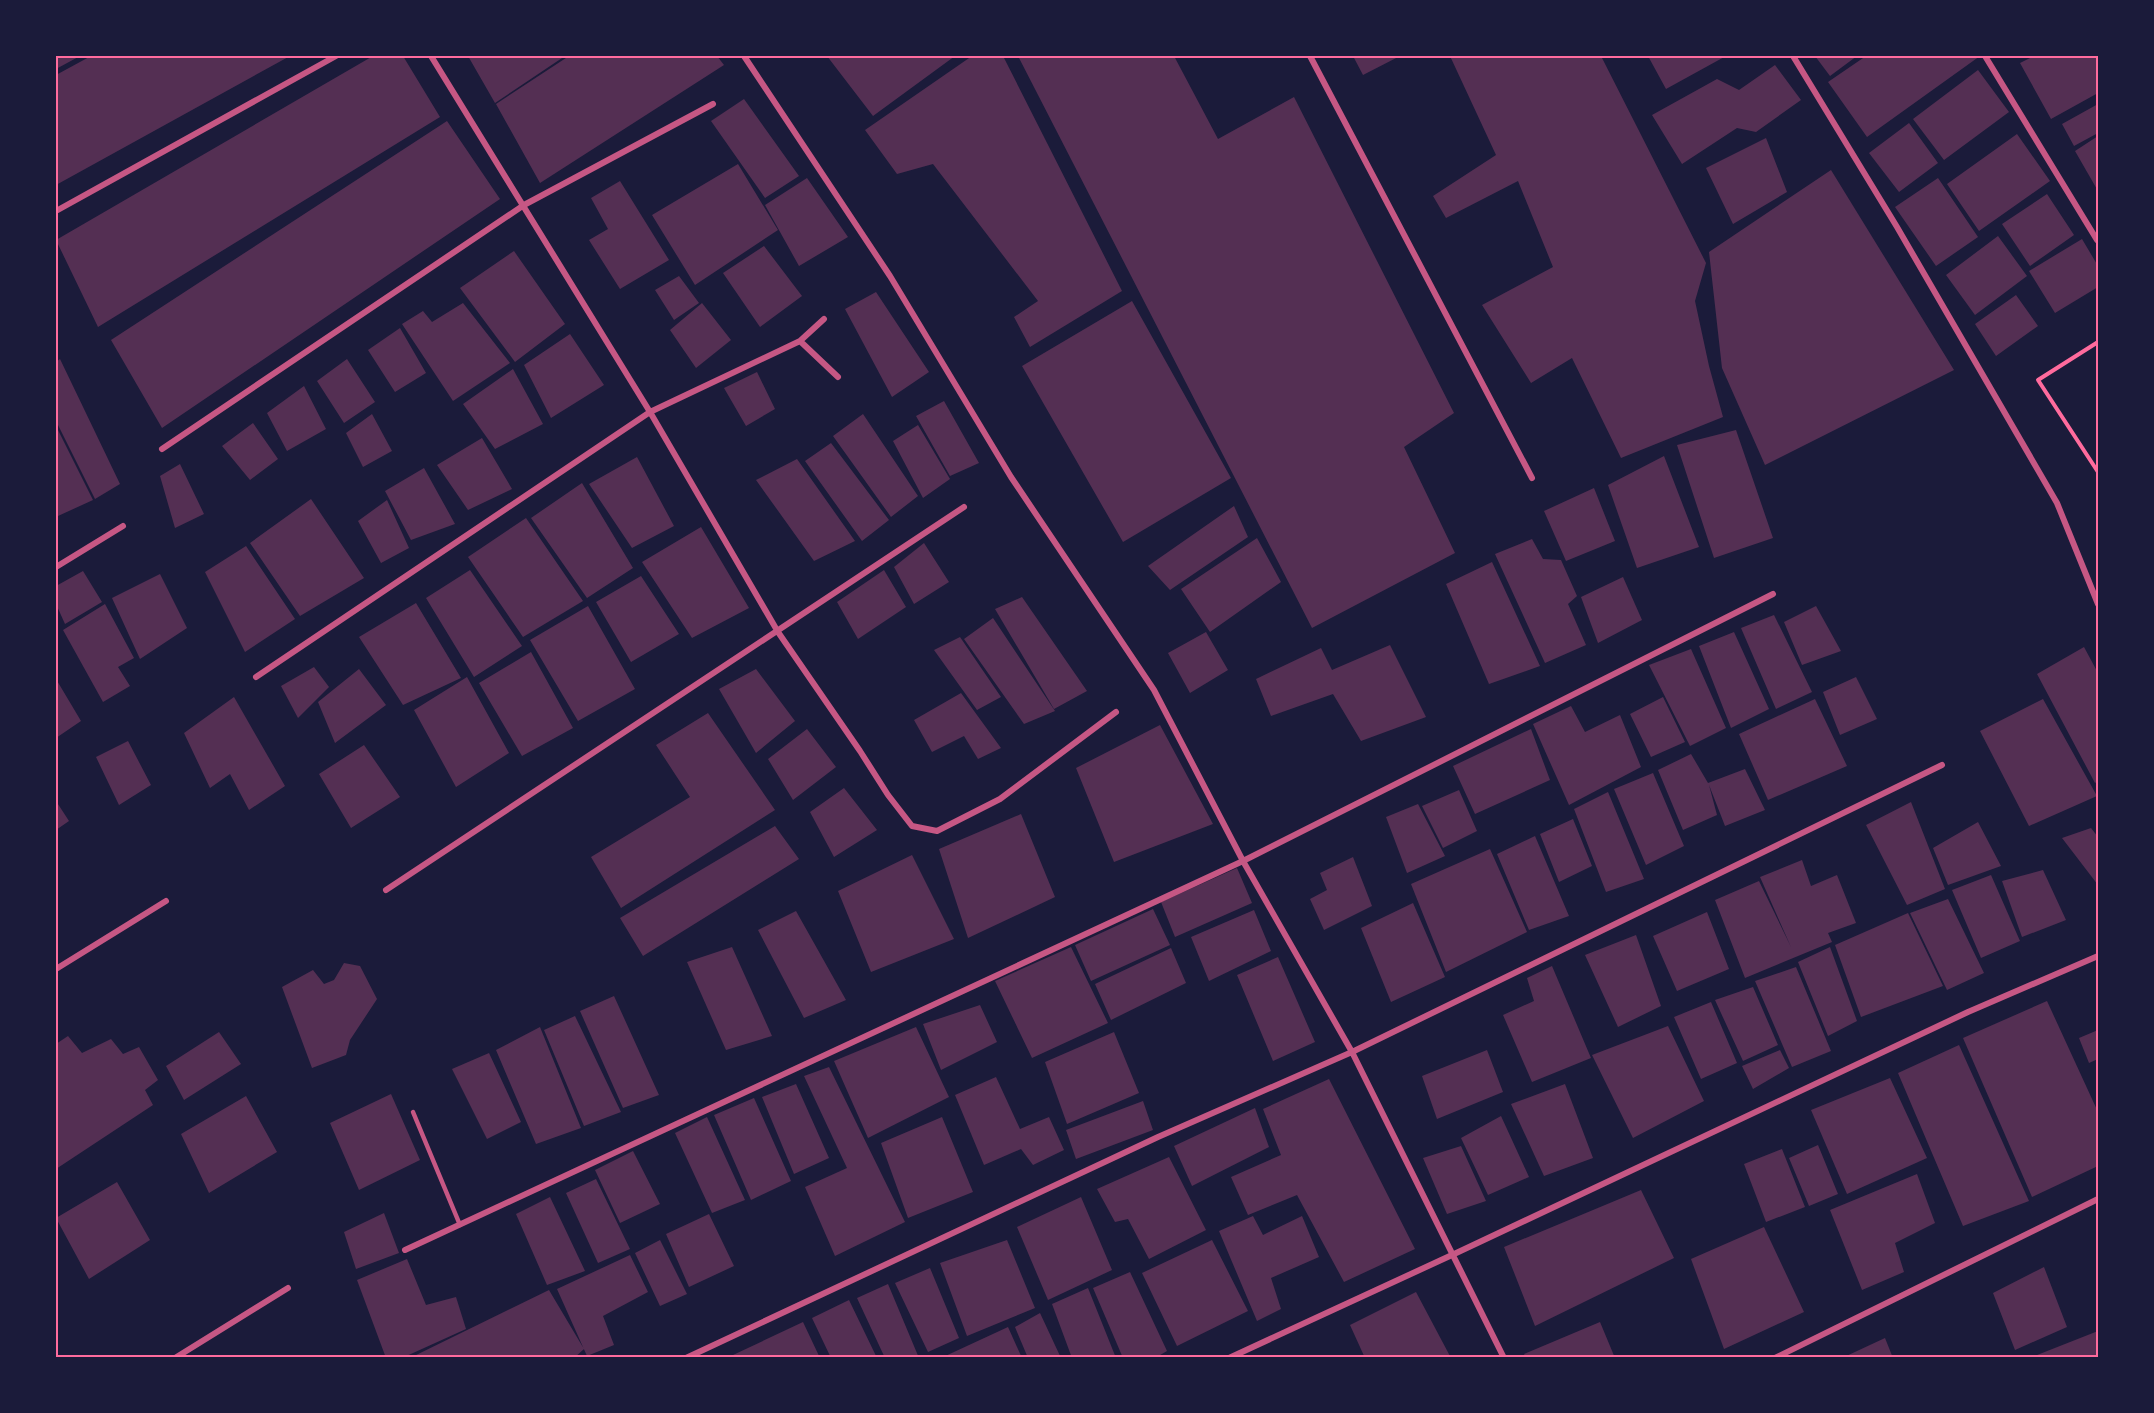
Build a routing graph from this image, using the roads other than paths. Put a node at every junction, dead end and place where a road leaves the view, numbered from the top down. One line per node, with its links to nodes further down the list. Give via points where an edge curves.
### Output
1 (336, 56): 9 (street)
2 (431, 56): 8 (street)
3 (744, 56): 26 (street, via 890,276 1011,477 1154,690)
4 (1310, 56): 16 (street)
5 (1793, 56): 21 (street, via 2057,503)
6 (1985, 56): 10 (street)
7 (713, 104): 8 (street)
8 (524, 205): 14 (street); 15 (street)
9 (56, 211)
10 (2097, 240)
11 (824, 319): 12 (street)
12 (800, 341): 13 (street); 14 (street)
13 (838, 377)
14 (650, 412): 22 (street); 23 (street)
15 (162, 449)
16 (1532, 478)
17 (964, 507): 22 (street)
18 (123, 526): 19 (street)
19 (56, 567)
20 (1773, 594): 26 (street)
21 (2098, 603)
22 (777, 632): 24 (street, via 912,826 937,831 1000,799); 27 (street)
23 (256, 677)
24 (1116, 712)
25 (1942, 765): 31 (street)
26 (1243, 861): 31 (street); 34 (street)
27 (386, 890)
28 (166, 901): 30 (street)
29 (2098, 956): 36 (street, via 1968,1012)
30 (56, 969)
31 (1352, 1052): 36 (street); 39 (street, via 1137,1147)
32 (413, 1112): 34 (lane)
33 (2098, 1199): 42 (street)
34 (460, 1225): 35 (street)
35 (405, 1250)
36 (1452, 1255): 40 (street); 41 (street)
37 (288, 1288): 38 (street)
38 (175, 1358)
39 (687, 1358)
40 (1229, 1358)
41 (1504, 1358)
42 (1775, 1358)

